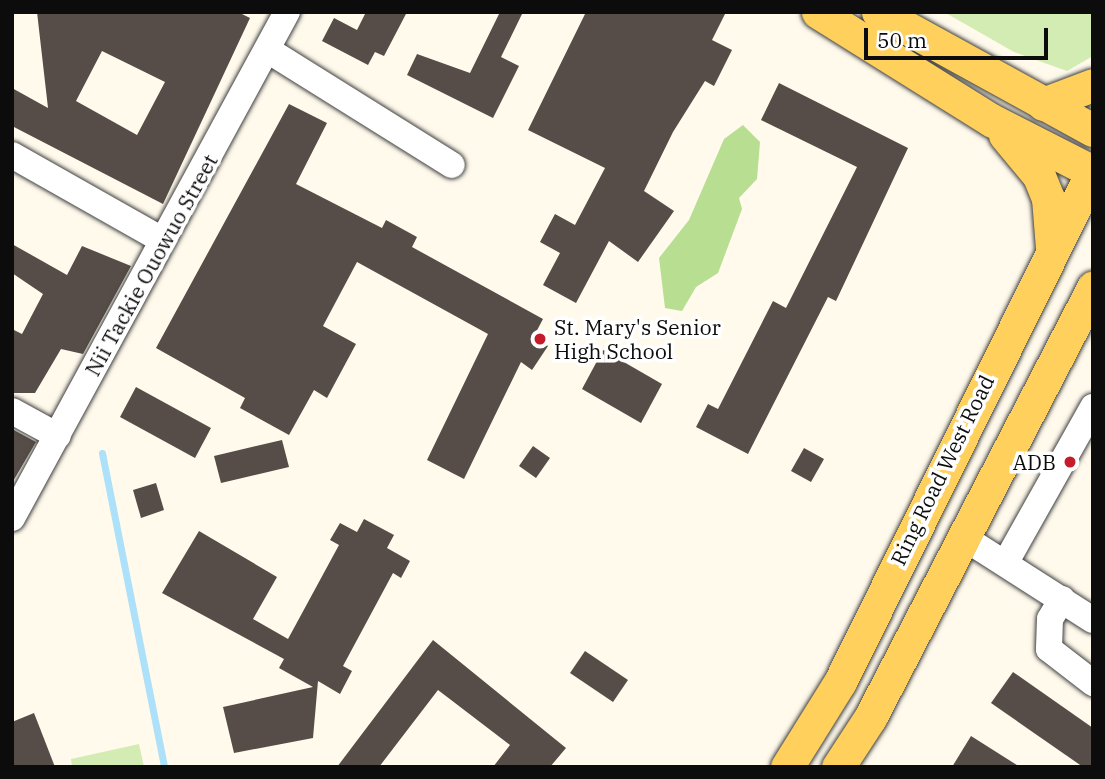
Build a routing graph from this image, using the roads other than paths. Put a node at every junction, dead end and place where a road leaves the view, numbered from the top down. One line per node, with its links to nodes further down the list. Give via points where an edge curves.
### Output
1 (818, 12): 7 (main road)
2 (878, 12): 6 (main road)
3 (279, 15): 4 (street, Nii Tackie Ouowuo Street)
4 (271, 52): 10 (street); 12 (street, Nii Tackie Ouowuo Street)
5 (1093, 85): 6 (main road)
6 (1043, 104): 8 (main road)
7 (991, 120): 11 (main road); 13 (main road, via 1040,176 1048,198)
8 (1093, 130)
9 (12, 155): 12 (street)
10 (452, 165)
11 (1092, 171): 13 (main road, Ring Road West Road)
12 (162, 240): 17 (street, Nii Tackie Ouowuo Street)
13 (1052, 251): 24 (main road, Ring Road West Road, via 839,682)
14 (1093, 287): 19 (main road)
15 (1093, 407): 20 (street)
16 (12, 411): 17 (street)
17 (58, 436): 18 (street, Nii Tackie Ouowuo Street)
18 (12, 517)
19 (963, 537): 20 (street); 25 (main road)
20 (1006, 562): 21 (street)
21 (1062, 599): 22 (street); 23 (street, via 1051,620 1049,649)
22 (1093, 620)
23 (1093, 683)
24 (787, 767)
25 (838, 767)

